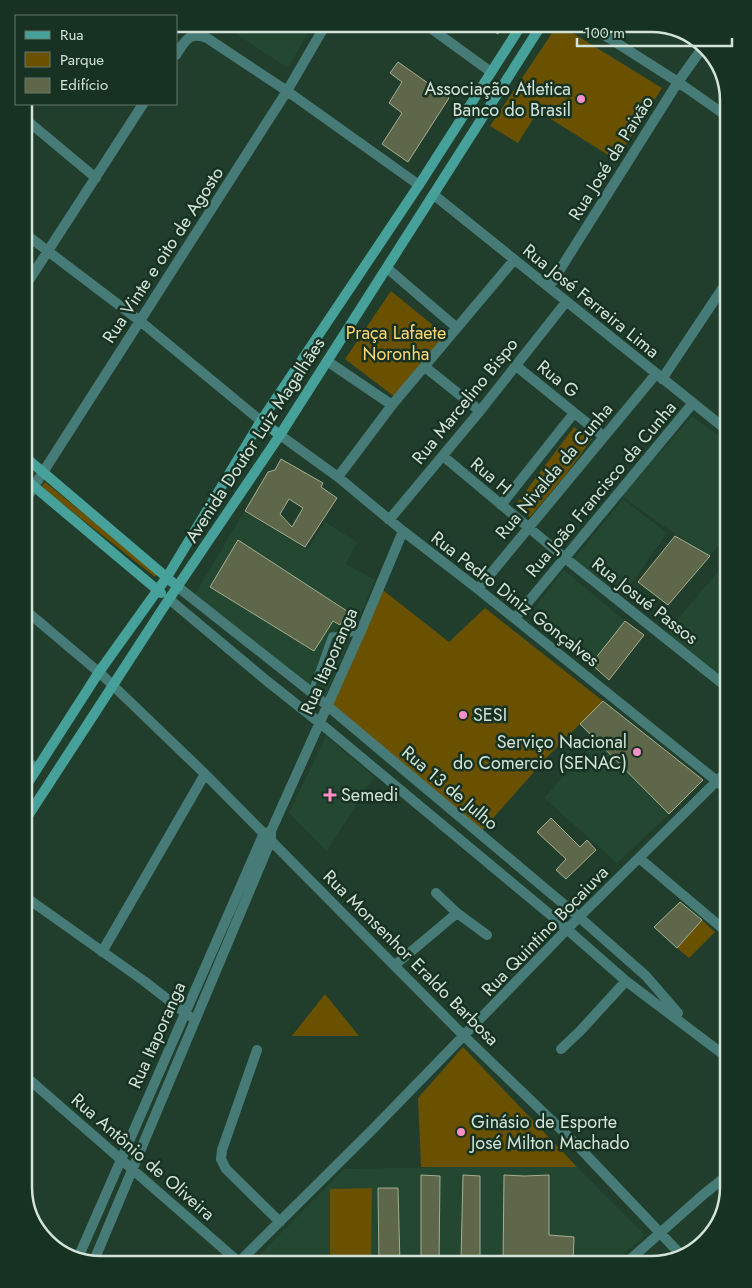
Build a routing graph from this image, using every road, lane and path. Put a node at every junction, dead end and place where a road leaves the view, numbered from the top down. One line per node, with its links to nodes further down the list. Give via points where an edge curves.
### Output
1 (321, 32): 10 (street, Rua Vinte e oito de Agosto)
2 (436, 33): 8 (street)
3 (516, 33): 8 (street, Avenida Doutor Luiz Magalhães)
4 (536, 33): 16 (street, Avenida Doutor Luiz Magalhães)
5 (601, 33): 9 (street)
6 (178, 52): 10 (street, via 193,35 200,35)
7 (699, 53): 9 (street, Rua José da Paixão)
8 (491, 72): 15 (street, Avenida Doutor Luiz Magalhães)
9 (678, 82): 12 (street); 22 (street, Rua José da Paixão)
10 (287, 91): 15 (street); 25 (street, Rua Vinte e oito de Agosto)
11 (143, 105): 14 (street)
12 (720, 111)
13 (33, 125): 14 (street)
14 (96, 178): 18 (street)
15 (419, 185): 35 (street, Avenida Doutor Luiz Magalhães)
16 (434, 195): 19 (street, Rua José Ferreira Lima); 20 (street, Avenida Doutor Luiz Magalhães)
17 (33, 240): 18 (street)
18 (48, 252): 21 (street); 25 (street)
19 (514, 260): 22 (street, Rua José Ferreira Lima); 26 (street)
20 (387, 268): 26 (street); 27 (street, Avenida Doutor Luiz Magalhães)
21 (33, 275)
22 (549, 287): 24 (street, Rua José Ferreira Lima)
23 (720, 291): 30 (street, Rua Nivalda da Cunha)
24 (566, 302): 28 (street, Rua Marcelino Bispo); 30 (street, Rua José Ferreira Lima)
25 (140, 322): 35 (street); 41 (street, Rua Vinte e oito de Agosto)
26 (457, 328): 29 (street)
27 (327, 361): 32 (street); 37 (street, Avenida Doutor Luiz Magalhães)
28 (515, 366): 33 (street, Rua Marcelino Bispo); 34 (street, Rua G)
29 (425, 367): 32 (street); 33 (street)
30 (659, 377): 31 (street, Rua José Ferreira Lima); 38 (street, Rua Nivalda da Cunha)
31 (693, 403): 36 (street, Rua José Ferreira Lima); 48 (street, Rua João Francisco da Cunha)
32 (392, 405): 42 (street)
33 (480, 411): 39 (street, Rua Marcelino Bispo)
34 (574, 413): 38 (street, Rua G); 44 (street)
35 (262, 421): 37 (street); 49 (street, Avenida Doutor Luiz Magalhães)
36 (720, 425)
37 (280, 435): 42 (street, Rua Pedro Diniz Gonçalves); 50 (street, Avenida Doutor Luiz Magalhães)
38 (603, 436): 46 (street, Rua Nivalda da Cunha)
39 (443, 456): 44 (street, Rua H); 45 (street, Rua Marcelino Bispo)
40 (33, 463): 41 (street)
41 (43, 472): 43 (street, Rua Vinte e oito de Agosto); 49 (street)
42 (338, 477): 45 (street, Rua Pedro Diniz Gonçalves)
43 (34, 486): 52 (street)
44 (501, 505): 46 (street, Rua H)
45 (389, 520): 47 (street, Rua Pedro Diniz Gonçalves)
46 (528, 528): 48 (street, Rua H); 51 (street, Rua Nivalda da Cunha)
47 (403, 531): 51 (street, Rua Pedro Diniz Gonçalves); 56 (street, Rua Itaporanga)
48 (564, 558): 55 (street, Rua João Francisco da Cunha); 58 (street, Rua Josué Passos)
49 (167, 577): 50 (street); 52 (street, Avenida Doutor Luiz Magalhães)
50 (178, 586): 53 (street, Avenida Doutor Luiz Magalhães); 60 (street, Rua 13 de Julho)
51 (478, 588): 55 (street, Rua Pedro Diniz Gonçalves)
52 (157, 590): 53 (street); 57 (street, Avenida Doutor Luiz Magalhães)
53 (169, 599): 59 (street, Avenida Doutor Luiz Magalhães); 62 (street, Rua 13 de Julho)
54 (33, 616): 57 (street, Rua Monsenhor Eraldo Barbosa)
55 (515, 618): 68 (street, Rua Pedro Diniz Gonçalves)
56 (361, 631): 60 (lane, via 331,635); 61 (street, Rua Itaporanga)
57 (99, 672): 59 (street, Rua Monsenhor Eraldo Barbosa); 64 (street, Avenida Doutor Luiz Magalhães)
58 (720, 682)
59 (114, 685): 65 (street, Rua Monsenhor Eraldo Barbosa); 70 (street, Avenida Doutor Luiz Magalhães)
60 (310, 692): 61 (street, Rua 13 de Julho)
61 (327, 706): 62 (street, Rua Itaporanga); 76 (street, Rua 13 de Julho)
62 (320, 723): 71 (street, Rua Itaporanga); 78 (street, Rua 13 de Julho)
63 (32, 765): 64 (street)
64 (37, 769): 66 (street, Avenida Doutor Luiz Magalhães)
65 (205, 774): 71 (street, Rua Monsenhor Eraldo Barbosa); 80 (street)
66 (32, 776)
67 (720, 778): 68 (street, Rua Quintino Bocaiuva)
68 (717, 781): 69 (street, Rua Pedro Diniz Gonçalves); 72 (street, Rua Quintino Bocaiuva)
69 (720, 783)
70 (32, 809)
71 (269, 835): 81 (street, Rua Monsenhor Eraldo Barbosa); 83 (street, Rua Itaporanga); 84 (street, Rua Itaporanga)
72 (639, 858): 76 (street, Rua Quintino Bocaiuva); 77 (street)
73 (436, 893): 75 (street)
74 (32, 902): 80 (street)
75 (457, 914): 79 (street); 81 (street)
76 (579, 917): 78 (street, Rua Quintino Bocaiuva); 85 (street, Rua 13 de Julho, via 646,976)
77 (720, 926)
78 (567, 930): 82 (street, Rua 13 de Julho); 86 (street, Rua Quintino Bocaiuva)
79 (487, 935)
80 (102, 952): 83 (street)
81 (395, 965): 86 (street, Rua Monsenhor Eraldo Barbosa)
82 (626, 980): 85 (street, Rua 13 de Julho); 87 (street)
83 (185, 1013): 84 (street); 91 (street, Rua Itaporanga)
84 (196, 1021): 92 (street, Rua Itaporanga)
85 (690, 1028): 89 (street, Rua 13 de Julho)
86 (464, 1036): 94 (street, Rua Quintino Bocaiuva); 95 (street, Rua Monsenhor Eraldo Barbosa, via 574,1142)
87 (561, 1049)
88 (257, 1050): 94 (street, via 221,1160 226,1169)
89 (720, 1052)
90 (32, 1082): 91 (street, Rua Antônio de Oliveira)
91 (120, 1159): 92 (street, Rua Antônio de Oliveira); 97 (street, Rua Itaporanga)
92 (133, 1170): 98 (street, Rua Itaporanga); 99 (street, Rua Antônio de Oliveira)
93 (720, 1182): 95 (street)
94 (280, 1222): 100 (street, Rua Quintino Bocaiuva)
95 (660, 1234): 96 (street, Rua Monsenhor Eraldo Barbosa); 101 (street)
96 (676, 1250)
97 (80, 1252)
98 (96, 1255)
99 (229, 1255)
100 (248, 1255)
101 (634, 1256)

